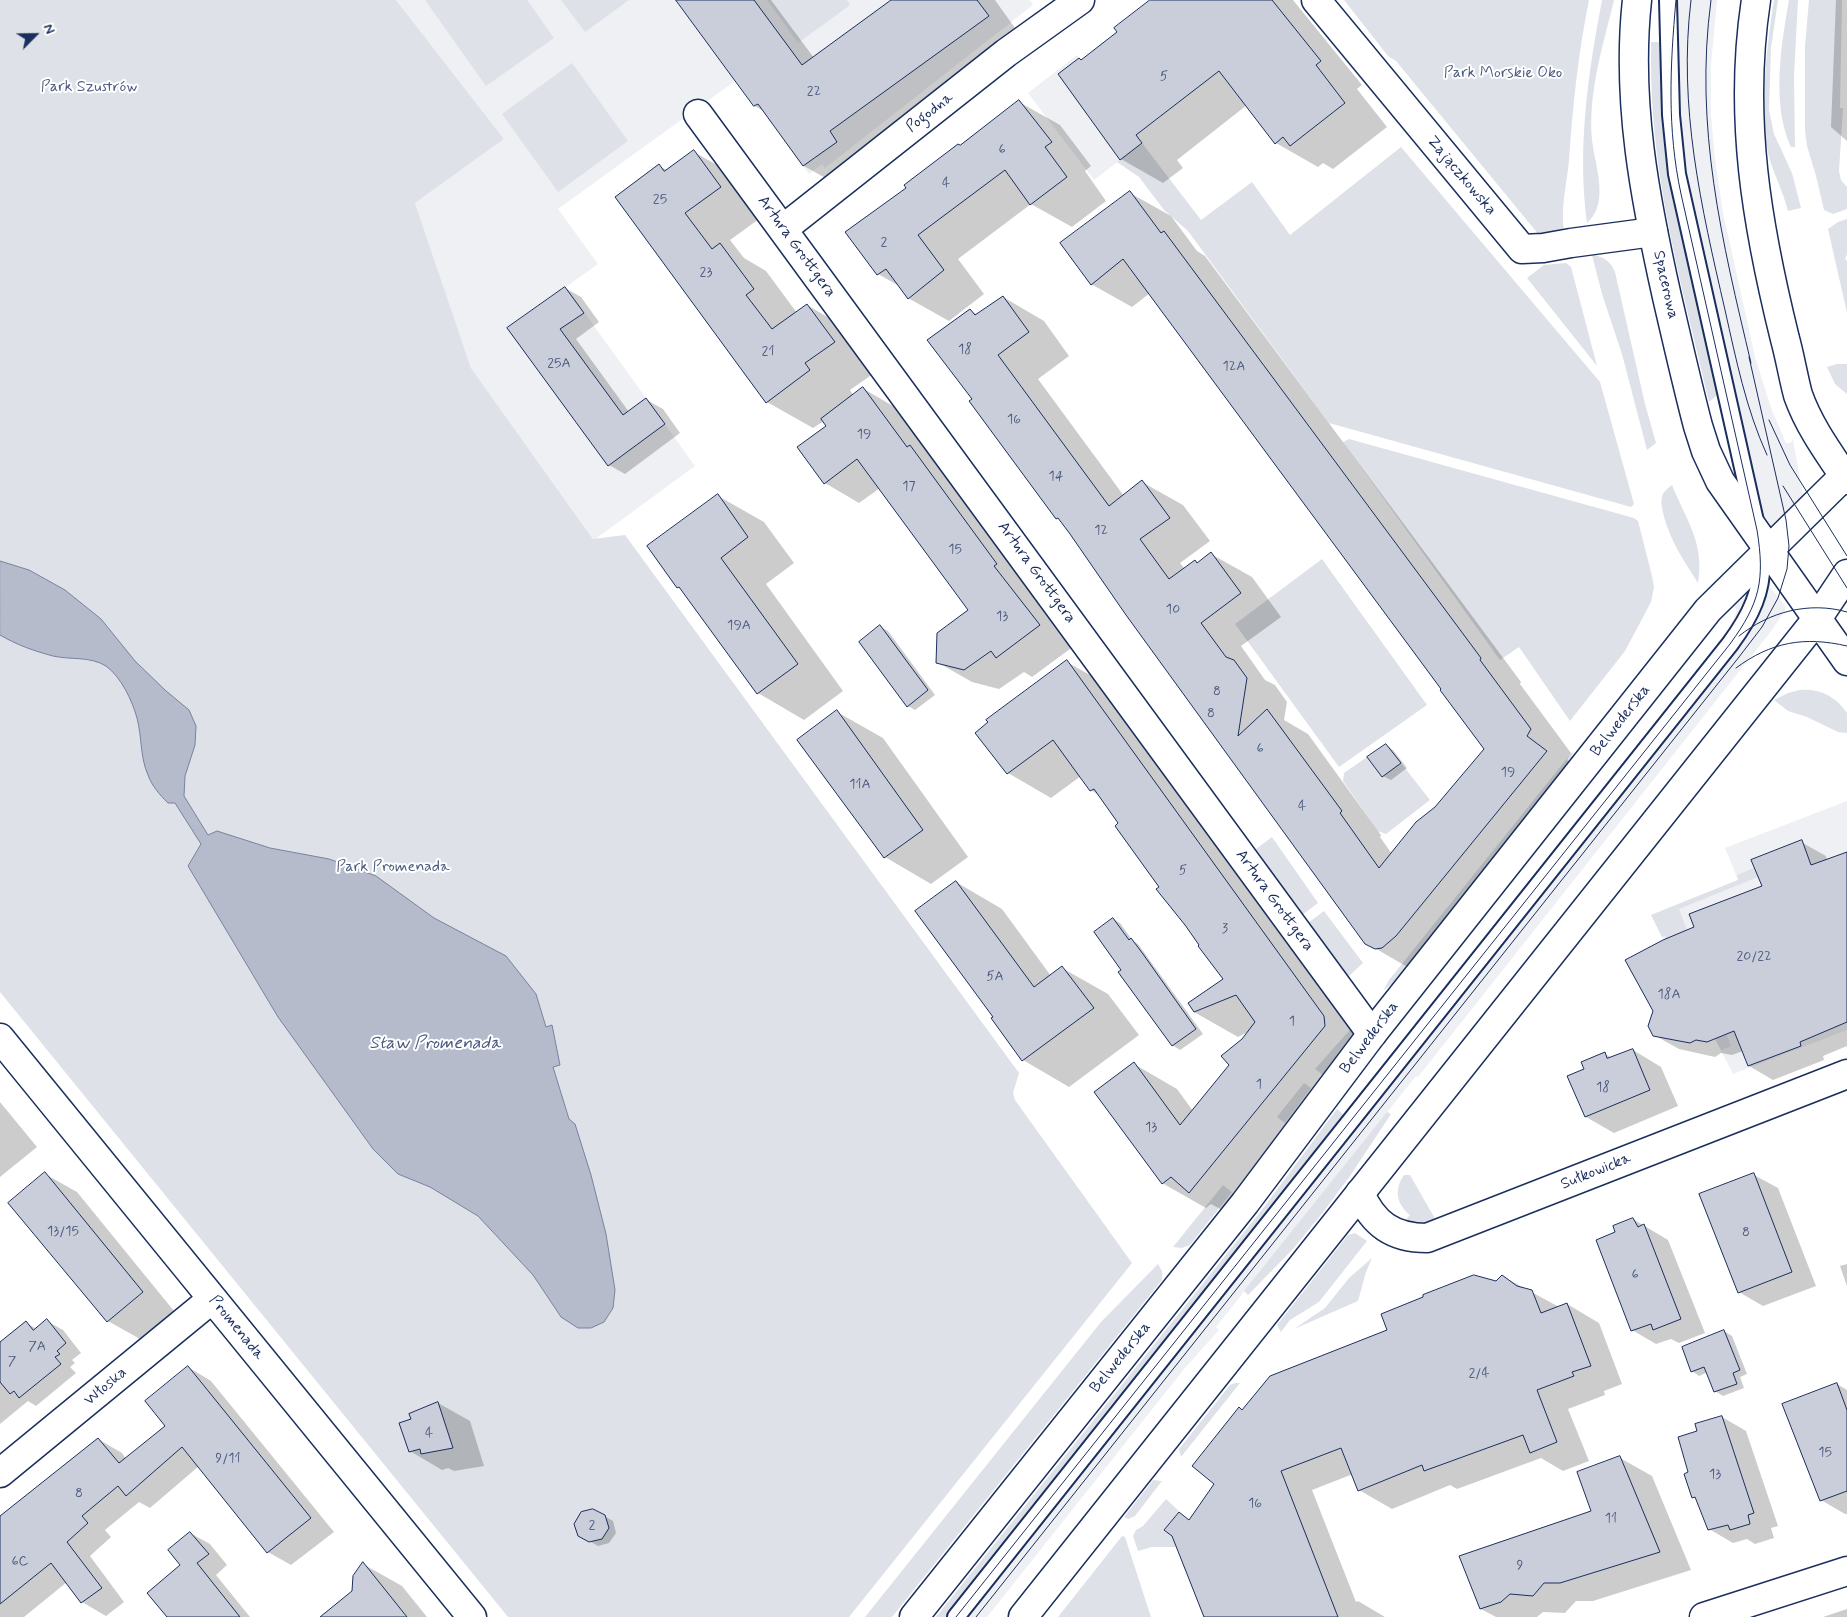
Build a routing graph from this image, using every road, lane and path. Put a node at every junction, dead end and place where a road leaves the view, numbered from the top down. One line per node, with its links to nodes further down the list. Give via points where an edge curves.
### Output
1 (1080, 0): 7 (main road, Pogodna, via 1006,53)
2 (1316, 0): 8 (main road, Zajączkowska, via 1522,249)
3 (1637, 0): 8 (main road, Spacerowa, via 1634,102)
4 (1668, 0): 10 (lane, via 1671,115 1677,174)
5 (1756, 0): 9 (main road, via 1748,114 1760,227 1798,395 1817,435)
6 (698, 114): 7 (main road, Artura Grottgera)
7 (783, 229): 14 (main road, Artura Grottgera)
8 (1653, 232): 10 (main road, Spacerowa, via 1706,451 1720,481)
9 (1846, 478): 10 (main road, Belwederska)
10 (1763, 548): 12 (main road, Spacerowa); 14 (main road, Belwederska, via 1708,610); 23 (lane, via 1755,602 1730,644)
11 (1847, 574): 12 (main road)
12 (1817, 619): 13 (main road, Spacerowa); 17 (main road)
13 (1847, 661)
14 (1372, 1034): 22 (main road, Belwederska, via 1245,1203)
15 (0, 1038): 18 (main road, Promenada)
16 (1847, 1074): 17 (main road, Sułkowicka, via 1427,1238 1410,1237 1380,1223 1369,1213)
17 (1360, 1193): 24 (main road)
18 (212, 1298): 19 (main road, Włoska); 21 (main road, Promenada)
19 (0, 1474)
20 (1847, 1571): 25 (main road)
21 (472, 1617)
22 (914, 1617)
23 (956, 1617)
24 (1023, 1617)
25 (1704, 1617)

